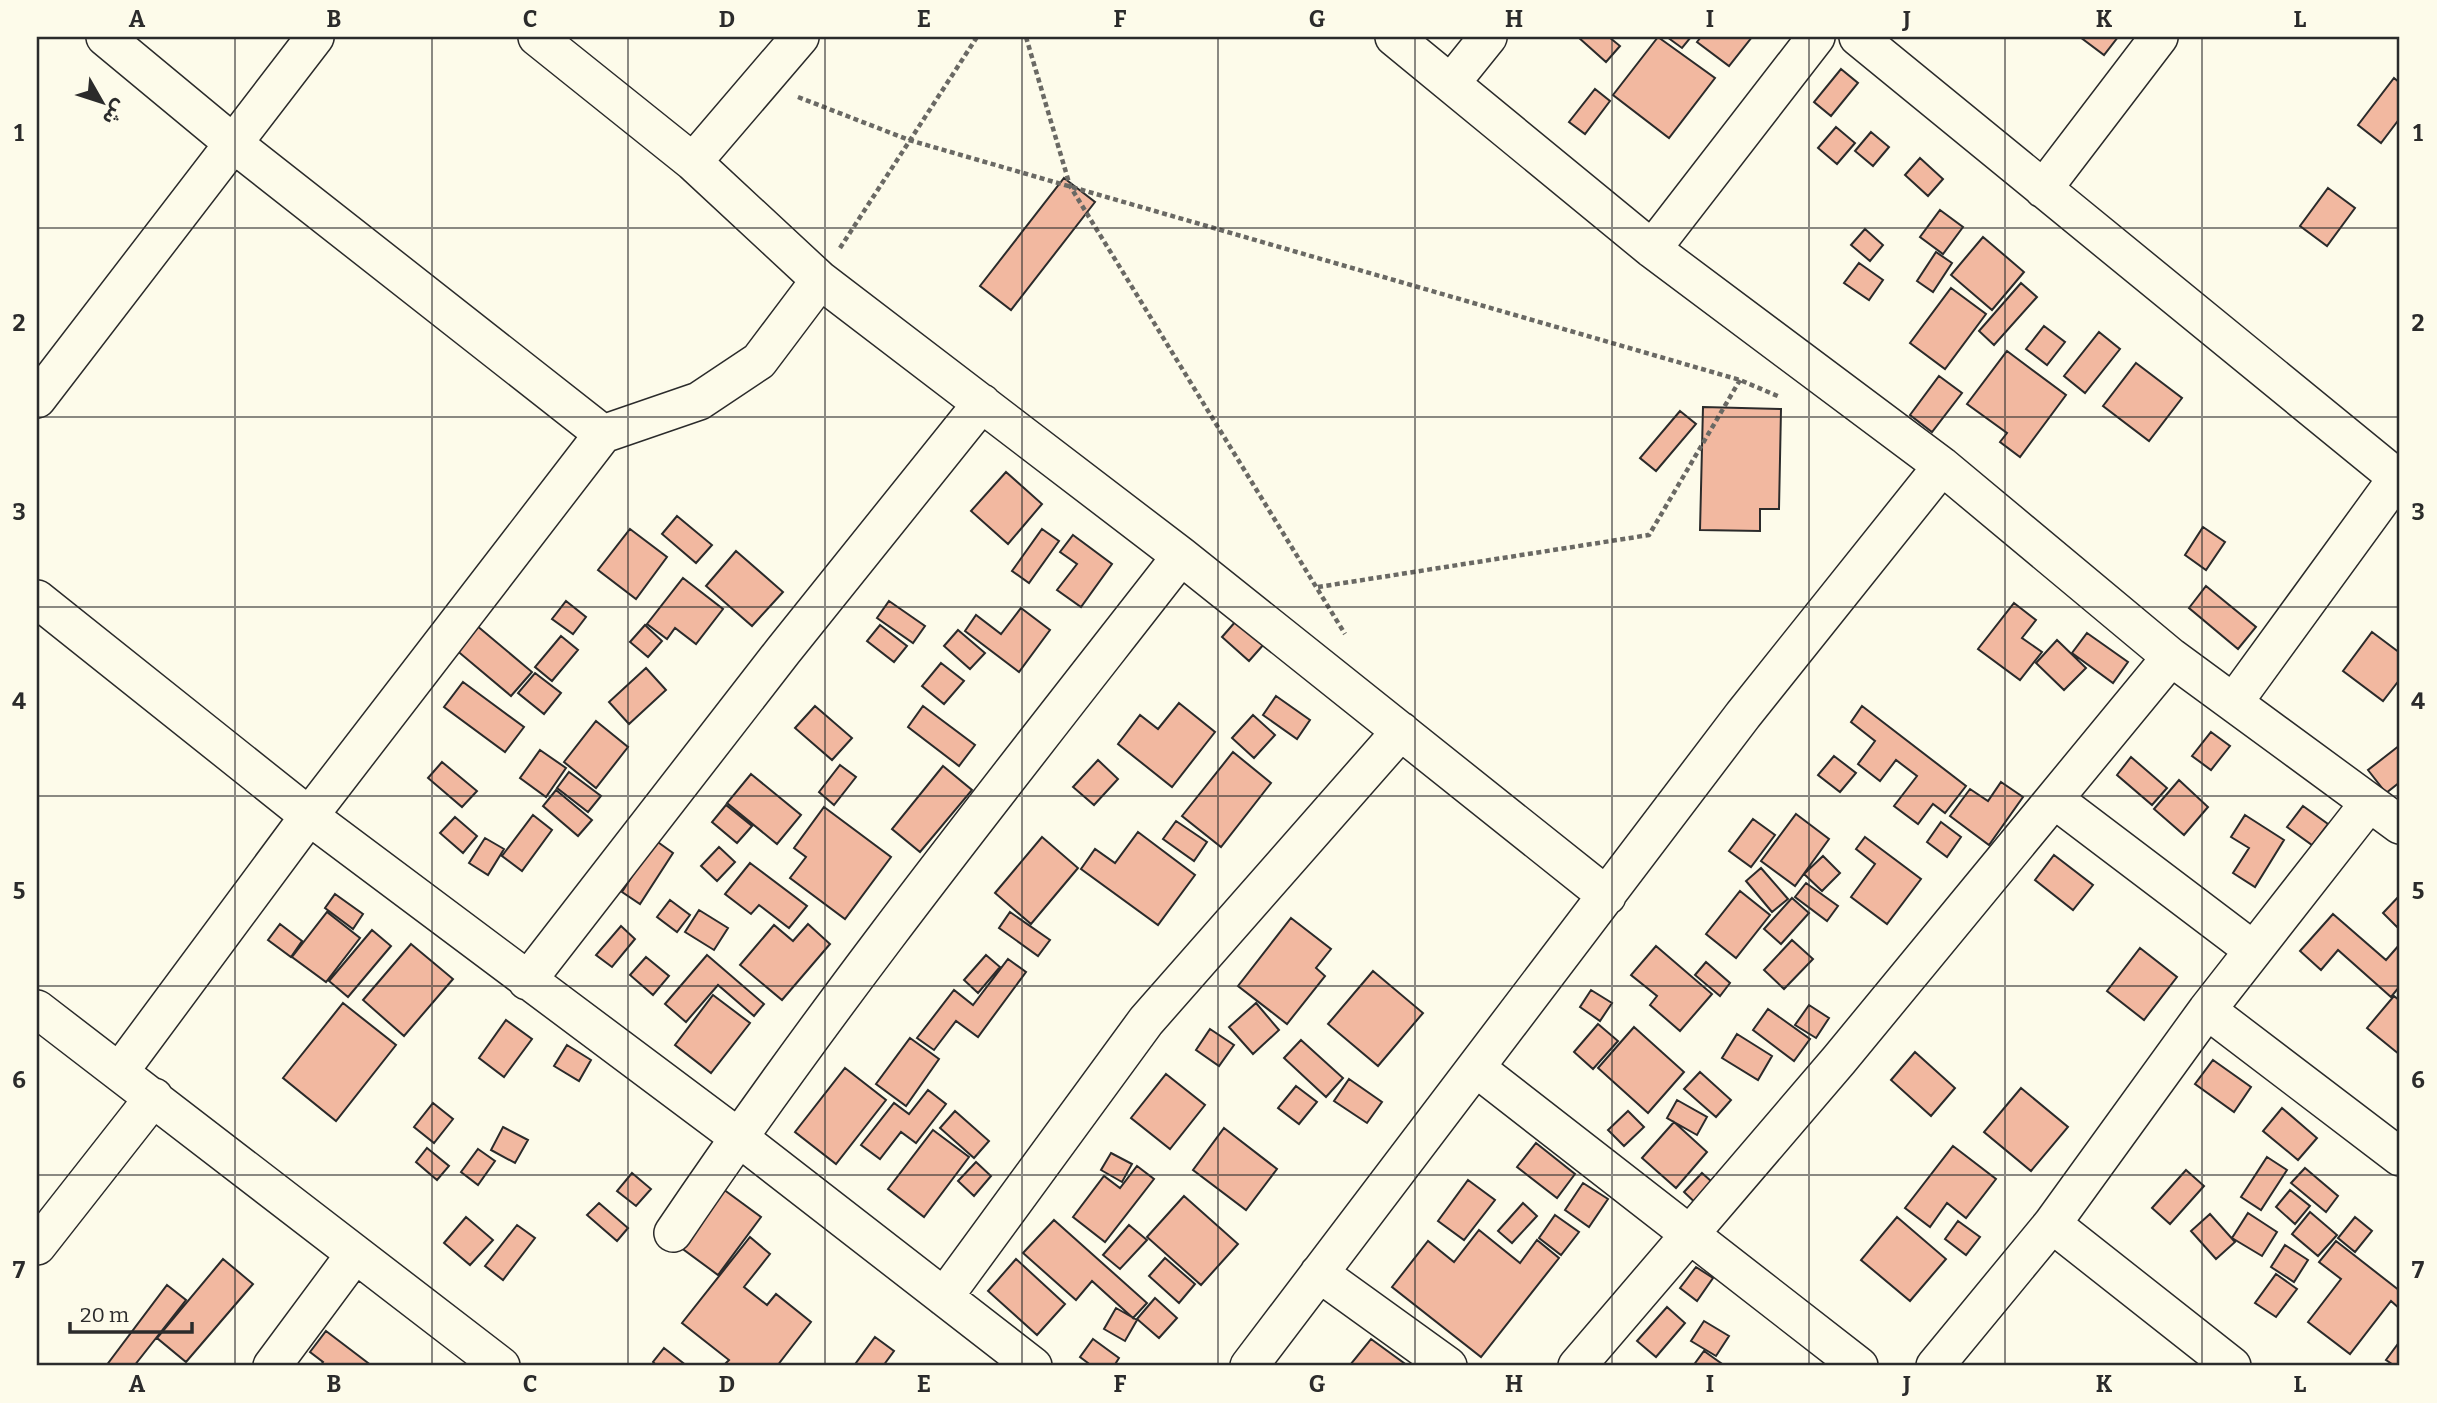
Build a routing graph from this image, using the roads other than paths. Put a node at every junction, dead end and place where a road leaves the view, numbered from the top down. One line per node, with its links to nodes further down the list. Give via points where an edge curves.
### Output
1 (105, 37): 11 (street)
2 (315, 37): 11 (street)
3 (537, 37): 12 (street)
4 (800, 37): 12 (street)
5 (1394, 37): 10 (street)
6 (1488, 37): 10 (street)
7 (1816, 37): 14 (street)
8 (1858, 37): 13 (street)
9 (2159, 37): 13 (street)
10 (1451, 83): 14 (street)
11 (234, 144): 16 (street); 18 (street)
12 (693, 162): 15 (street)
13 (2043, 190): 20 (street)
14 (1652, 249): 19 (street)
15 (820, 279): 17 (street); 18 (street, via 759,360 698,401)
16 (37, 399)
17 (982, 403): 21 (street); 32 (street)
18 (603, 434): 28 (street)
19 (1942, 466): 23 (street); 30 (street, via 1743,715)
20 (2399, 477): 24 (street)
21 (1181, 556): 25 (street); 38 (street, via 947,857)
22 (37, 599): 28 (street)
23 (2171, 657): 24 (street); 26 (street)
24 (2234, 702): 27 (street)
25 (1401, 731): 30 (street); 46 (street, via 1146,1021)
26 (2055, 800): 31 (street); 42 (street)
27 (2369, 803): 29 (street); 31 (street)
28 (309, 816): 32 (street); 36 (street)
29 (2400, 825)
30 (1607, 896): 35 (street)
31 (2253, 950): 34 (street)
32 (527, 981): 38 (street)
33 (37, 1009): 36 (street)
34 (2207, 1010): 39 (street); 40 (street)
35 (1476, 1068): 42 (street); 45 (street)
36 (120, 1071): 37 (street)
37 (154, 1097): 43 (street); 44 (street)
38 (738, 1137): 41 (street); 46 (street)
39 (2400, 1157)
40 (2052, 1224): 54 (street); 55 (street)
41 (673, 1233)
42 (1689, 1234): 52 (street); 53 (street)
43 (37, 1246)
44 (355, 1254): 47 (street); 48 (street)
45 (1319, 1273): 50 (street); 51 (street)
46 (944, 1297): 49 (street)
47 (272, 1366)
48 (501, 1366)
49 (1033, 1366)
50 (1249, 1366)
51 (1448, 1366)
52 (1577, 1366)
53 (1859, 1366)
54 (1936, 1366)
55 (2232, 1366)

